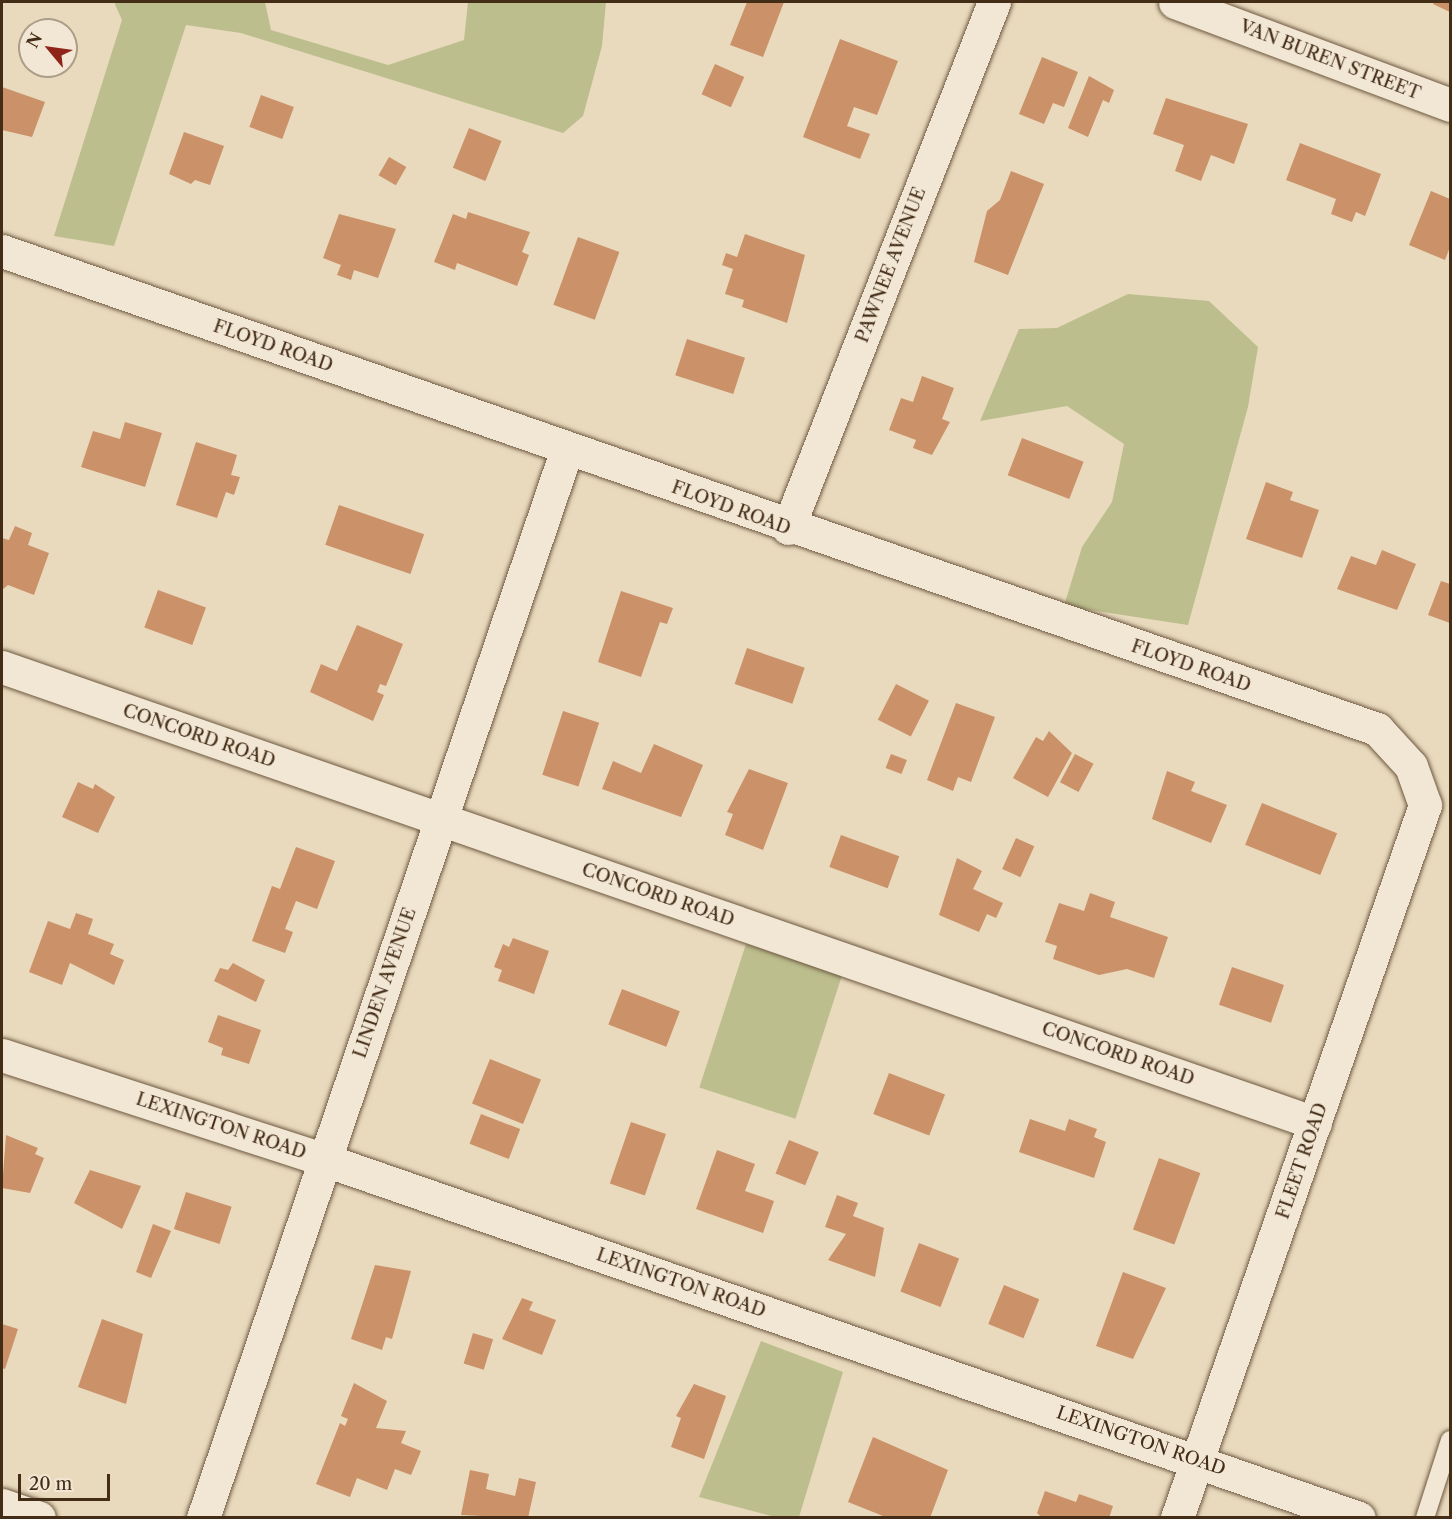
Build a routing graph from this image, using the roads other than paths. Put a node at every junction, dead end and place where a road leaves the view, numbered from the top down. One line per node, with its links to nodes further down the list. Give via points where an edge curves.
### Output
1 (994, 2): 6 (street, PAWNEE AVENUE)
2 (1175, 2): 3 (street, VAN BUREN STREET)
3 (1450, 105)
4 (2, 251): 5 (street, FLOYD ROAD)
5 (567, 449): 6 (street, FLOYD ROAD); 9 (street, LINDEN AVENUE)
6 (788, 528): 8 (street, FLOYD ROAD, via 1377,729 1411,766)
7 (2, 668): 9 (street, CONCORD ROAD)
8 (1425, 805): 11 (street, FLEET ROAD)
9 (441, 819): 11 (street, CONCORD ROAD); 12 (street, LINDEN AVENUE)
10 (2, 1055): 12 (street, LEXINGTON ROAD)
11 (1315, 1123): 15 (street, FLEET ROAD)
12 (325, 1160): 15 (street, LEXINGTON ROAD); 18 (street, LINDEN AVENUE)
13 (1450, 1440): 14 (lane)
14 (1447, 1460): 21 (lane)
15 (1197, 1461): 19 (street, FLEET ROAD); 20 (street, LEXINGTON ROAD)
16 (2, 1505): 17 (street)
17 (39, 1518)
18 (203, 1518)
19 (1177, 1518)
20 (1359, 1518)
21 (1425, 1518)

